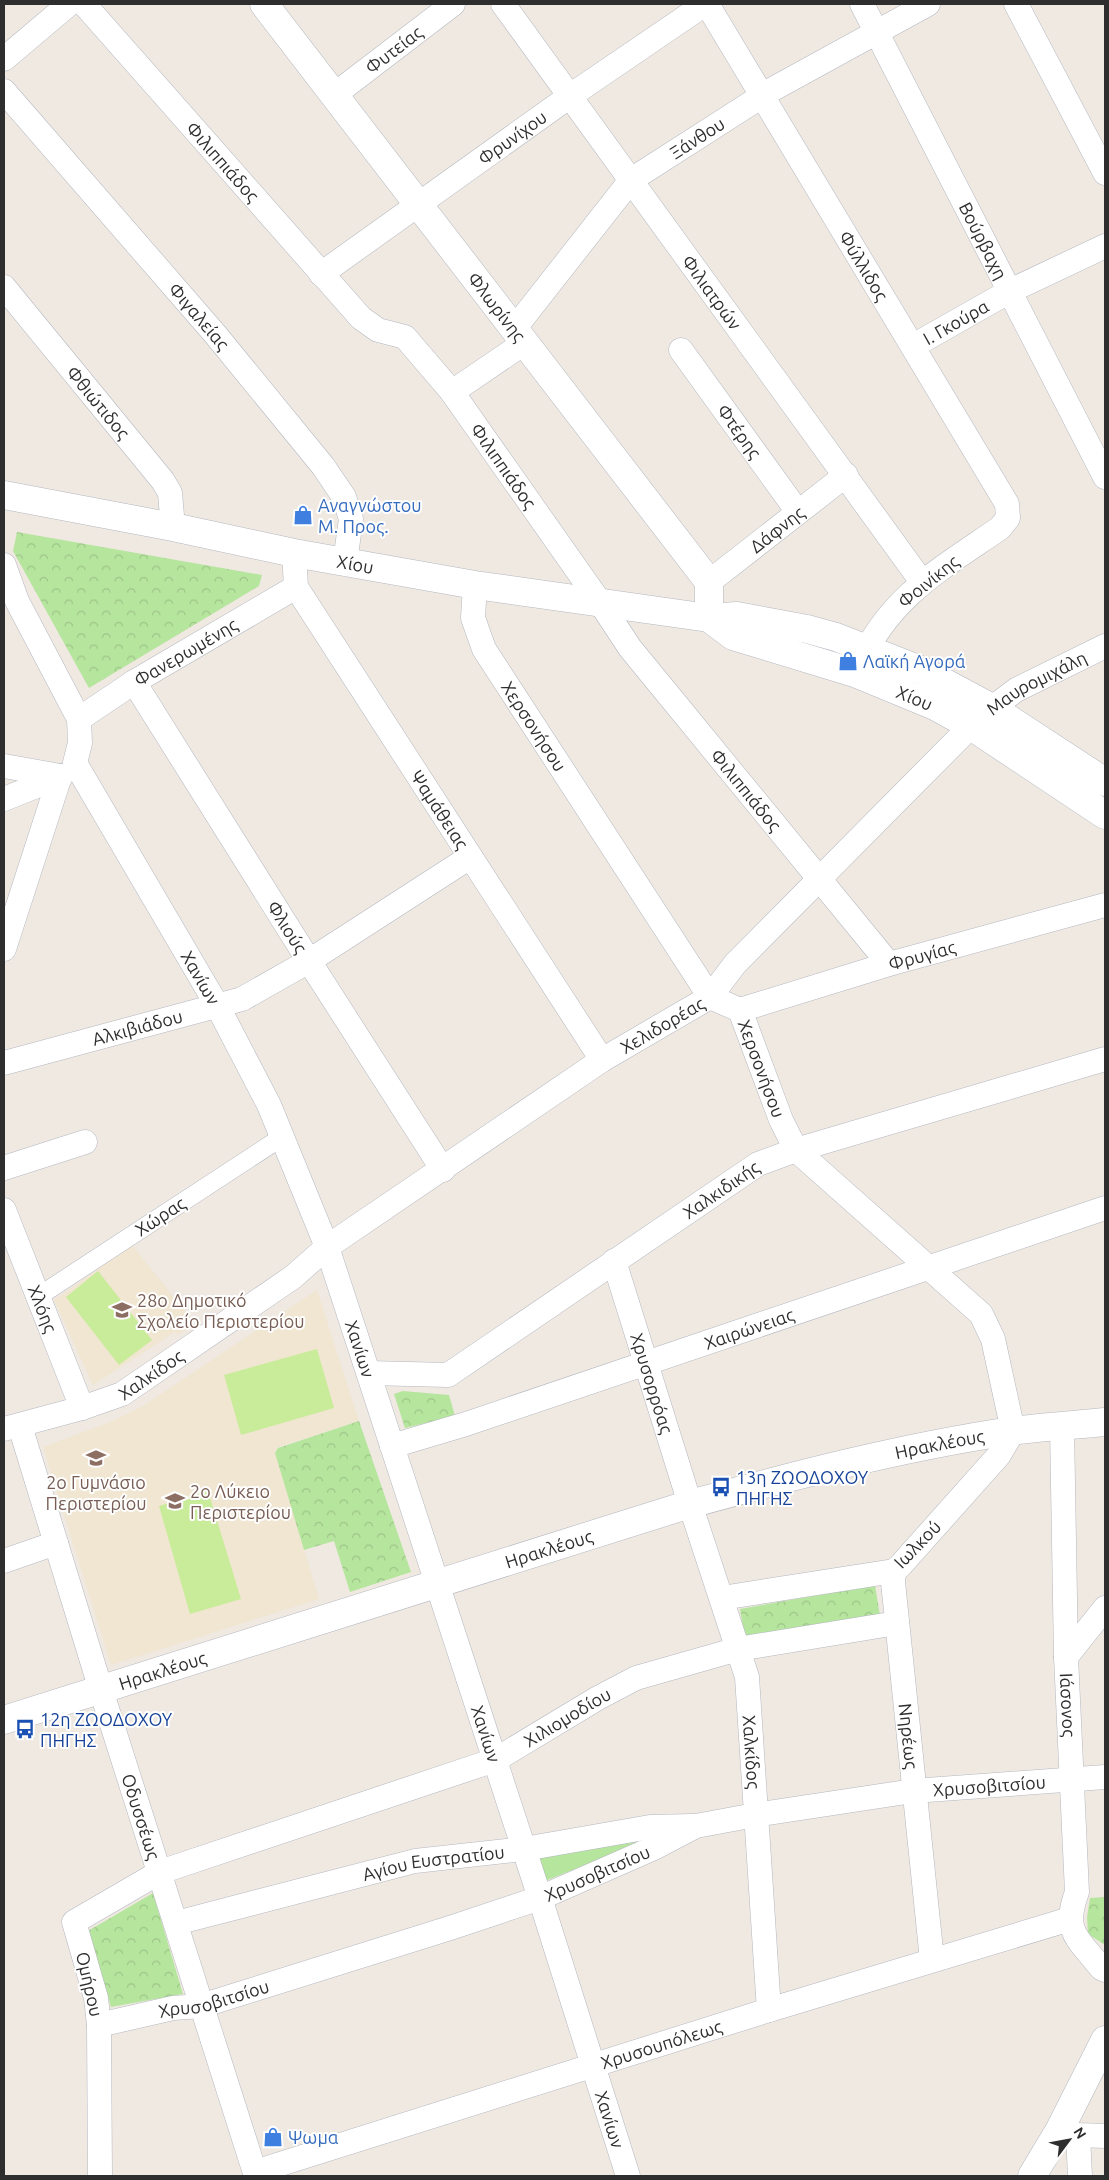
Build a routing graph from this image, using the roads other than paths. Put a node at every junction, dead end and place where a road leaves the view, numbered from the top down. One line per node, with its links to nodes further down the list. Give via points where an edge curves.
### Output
1 (69, 4): 11 (street)
2 (84, 4): 20 (street, Φιλιππιάδος)
3 (264, 4): 13 (street, Φλωρίνης)
4 (453, 4): 13 (street, Φυτείας)
5 (503, 4): 14 (street, Φιλιατρών)
6 (706, 4): 14 (street, Φρυνίχου); 15 (street, Φύλλιδος)
7 (862, 4): 10 (street, Βούρβαχη)
8 (928, 4): 10 (street, Ξάνθου)
9 (1016, 4): 16 (street)
10 (876, 32): 15 (street, Ξάνθου); 22 (street, Βούρβαχη)
11 (4, 59)
12 (4, 91): 34 (street, Φιγαλείας, via 215,334 323,466 344,498 351,519)
13 (334, 95): 18 (street, Φλωρίνης)
14 (570, 96): 17 (street, Φιλιατρών); 18 (street, Φρυνίχου)
15 (761, 96): 17 (street, Ξάνθου); 24 (street, Φύλλιδος)
16 (1105, 173)
17 (631, 180): 23 (street, Ξάνθου); 27 (street, Φιλιατρών)
18 (418, 204): 20 (street, Φρυνίχου); 23 (street, Φλωρίνης)
19 (1105, 246): 22 (street, Ι. Γκούρα)
20 (321, 274): 26 (street, Φιλιππιάδος, via 361,318 378,330 406,337)
21 (4, 287): 31 (street, Φθιώτιδος, via 163,481 170,493)
22 (1010, 291): 24 (street, Ι. Γκούρα); 28 (street, Βούρβαχη)
23 (519, 336): 26 (street, Ξάνθου); 36 (street, Φλωρίνης)
24 (913, 346): 32 (street, Φύλλιδος, via 1007,504 1008,518)
25 (681, 350): 30 (street, Φτέρης)
26 (452, 392): 41 (street, Φιλιππιάδος)
27 (846, 475): 30 (street, Δάφνης); 37 (street, Φιλιατρών)
28 (1105, 478)
29 (4, 495): 31 (street, Χίου)
30 (798, 512): 36 (street, Δάφνης)
31 (172, 527): 33 (street, Χίου)
32 (1000, 528): 37 (street, Φοινίκης)
33 (294, 553): 34 (street, Χίου); 39 (street, Ψαμάθειας)
34 (346, 562): 38 (street, Χίου)
35 (4, 565): 40 (street)
36 (709, 582): 42 (street)
37 (922, 582): 44 (street, Φοινίκης, via 893,610)
38 (475, 585): 41 (street, Χίου); 61 (street, Χερσονήσου, via 473,618 484,649)
39 (296, 587): 46 (street, Φανερωμένης); 55 (street, Ψαμάθειας)
40 (10, 600): 48 (street)
41 (601, 604): 42 (street, Χίου); 56 (street, Φιλιππιάδος, via 630,648)
42 (709, 618): 44 (street, Χίου, via 737,616 778,623 826,634); 45 (street, Χίου, via 733,636)
43 (1105, 646): 47 (street, Μαυρομιχάλη, via 1016,690)
44 (866, 648): 45 (street, Φοινίκης); 47 (street, Χίου, via 923,671)
45 (855, 673): 49 (street, Χίου, via 909,694)
46 (134, 682): 48 (street, Φανερωμένης); 59 (street, Φλιούς)
47 (992, 708): 49 (street, Μαυρομιχάλη); 52 (street, Χίου)
48 (79, 719): 51 (street, via 80,743)
49 (971, 726): 54 (street, Χίου); 56 (street, Χελιδορέας)
50 (4, 766): 51 (street)
51 (67, 769): 53 (street); 58 (street); 62 (street, Χανίων)
52 (1105, 782)
53 (4, 799)
54 (1105, 815)
55 (470, 857): 59 (street, Αλκιβιάδου); 65 (street, Ψαμάθειας)
56 (818, 879): 60 (street, Φιλιππιάδος); 61 (street, Χελιδορέας, via 735,964)
57 (1105, 905): 60 (street, Φρυγίας)
58 (4, 948)
59 (309, 961): 62 (street, Αλκιβιάδου, via 242,999); 71 (street, Φλιούς)
60 (890, 964): 63 (street, Φρυγίας)
61 (710, 998): 63 (street, Χερσονήσου); 65 (street, Χελιδορέας)
62 (218, 1006): 66 (street, Αλκιβιάδου); 67 (street, Χανίων)
63 (740, 1010): 69 (street, Χερσονήσου, via 781,1120)
64 (1105, 1059): 69 (street, Χαλκιδικής)
65 (602, 1060): 71 (street, Χελιδορέας)
66 (4, 1063)
67 (282, 1137): 74 (street, Χανίων); 77 (street, Χώρας)
68 (85, 1142): 70 (street)
69 (796, 1150): 75 (street, Χαλκιδικής, via 758,1164); 76 (street, Χερσονήσου)
70 (4, 1168)
71 (443, 1170): 74 (street, Χελιδορέας)
72 (1105, 1208): 76 (street, Χαιρώνειας)
73 (4, 1210): 77 (street, Χλόης)
74 (327, 1248): 79 (street, Χανίων); 80 (street, Χαλκίδος, via 292,1277 122,1394)
75 (614, 1261): 78 (street, Χρυσορρόας); 79 (street, Χαλκιδικής, via 448,1375)
76 (929, 1267): 78 (street, Χαιρώνειας); 84 (street, Χερσονήσου, via 981,1314 993,1339)
77 (39, 1296): 80 (street, Χλόης)
78 (646, 1364): 85 (street, Χαιρώνειας); 86 (street, Χρυσορρόας)
79 (369, 1373): 85 (street, Χανίων)
80 (82, 1408): 83 (street, Χαλκίδος)
81 (1105, 1422): 82 (street, Ηρακλέους)
82 (1062, 1426): 84 (street, Ηρακλέους); 95 (street, Ιάσονος)
83 (12, 1428): 87 (street, Οδυσσέως)
84 (1013, 1431): 86 (street, Ηρακλέους, via 800,1474); 89 (street, Ιωλκού, via 999,1455)
85 (392, 1446): 90 (street, Χανίων)
86 (690, 1504): 90 (street, Ηρακλέους); 91 (street, Χαλκίδος)
87 (56, 1542): 88 (street); 96 (street, Οδυσσέως)
88 (4, 1561)
89 (894, 1571): 91 (street, Ιωλκού); 93 (street, Νηρέως, via 892,1582)
90 (437, 1582): 96 (street, Ηρακλέους); 98 (street, Χανίων)
91 (722, 1598): 94 (street, Χαλκίδος)
92 (1105, 1608): 95 (street)
93 (897, 1623): 94 (street, Χιλιομοδίου); 101 (street, Νηρέως)
94 (738, 1649): 98 (street, Χιλιομοδίου, via 636,1678); 102 (street, Χαλκίδος, via 747,1677)
95 (1066, 1657): 100 (street, Ιάσονος)
96 (101, 1690): 97 (street, Ηρακλέους); 105 (street, Οδυσσέως)
97 (4, 1720)
98 (495, 1760): 104 (street, Χανίων); 105 (street, Χιλιομοδίου)
99 (1105, 1777): 100 (street, Χρυσοβιτσίου)
100 (1071, 1778): 101 (street, Χρυσοβιτσίου); 107 (street, Ιάσονος, via 1077,1892)
101 (913, 1791): 102 (street, Χρυσοβιτσίου); 109 (street, Νηρέως)
102 (755, 1815): 103 (street, Χρυσοβιτσίου); 112 (street, Χαλκίδος)
103 (696, 1826): 104 (street, Αγίου Ευστρατίου, via 650,1827); 106 (street, Χρυσοβιτσίου)
104 (524, 1848): 106 (street, Χανίων); 108 (street, Αγίου Ευστρατίου, via 415,1861)
105 (160, 1872): 108 (street, Οδυσσέως); 113 (street, Ομήρου, via 74,1922 96,1998)
106 (540, 1898): 111 (street, Χρυσοβιτσίου); 115 (street, Χανίων)
107 (1070, 1919): 109 (street, Χρυσουπόλεως); 110 (street, via 1074,1934)
108 (176, 1923): 111 (street, Οδυσσέως)
109 (932, 1960): 112 (street, Χρυσουπόλεως)
110 (1105, 1970)
111 (201, 2006): 113 (street, Χρυσοβιτσίου, via 174,2008); 118 (street, Οδυσσέως)
112 (769, 2010): 115 (street, Χρυσουπόλεως)
113 (99, 2025): 119 (street, Ομήρου)
114 (1105, 2040): 116 (street)
115 (593, 2067): 118 (street, Χρυσουπόλεως); 120 (street, Χανίων)
116 (1068, 2133): 117 (street); 121 (street); 122 (street)
117 (1105, 2136)
118 (256, 2174)
119 (100, 2176)
120 (628, 2176)
121 (1032, 2176)
122 (1080, 2176)

